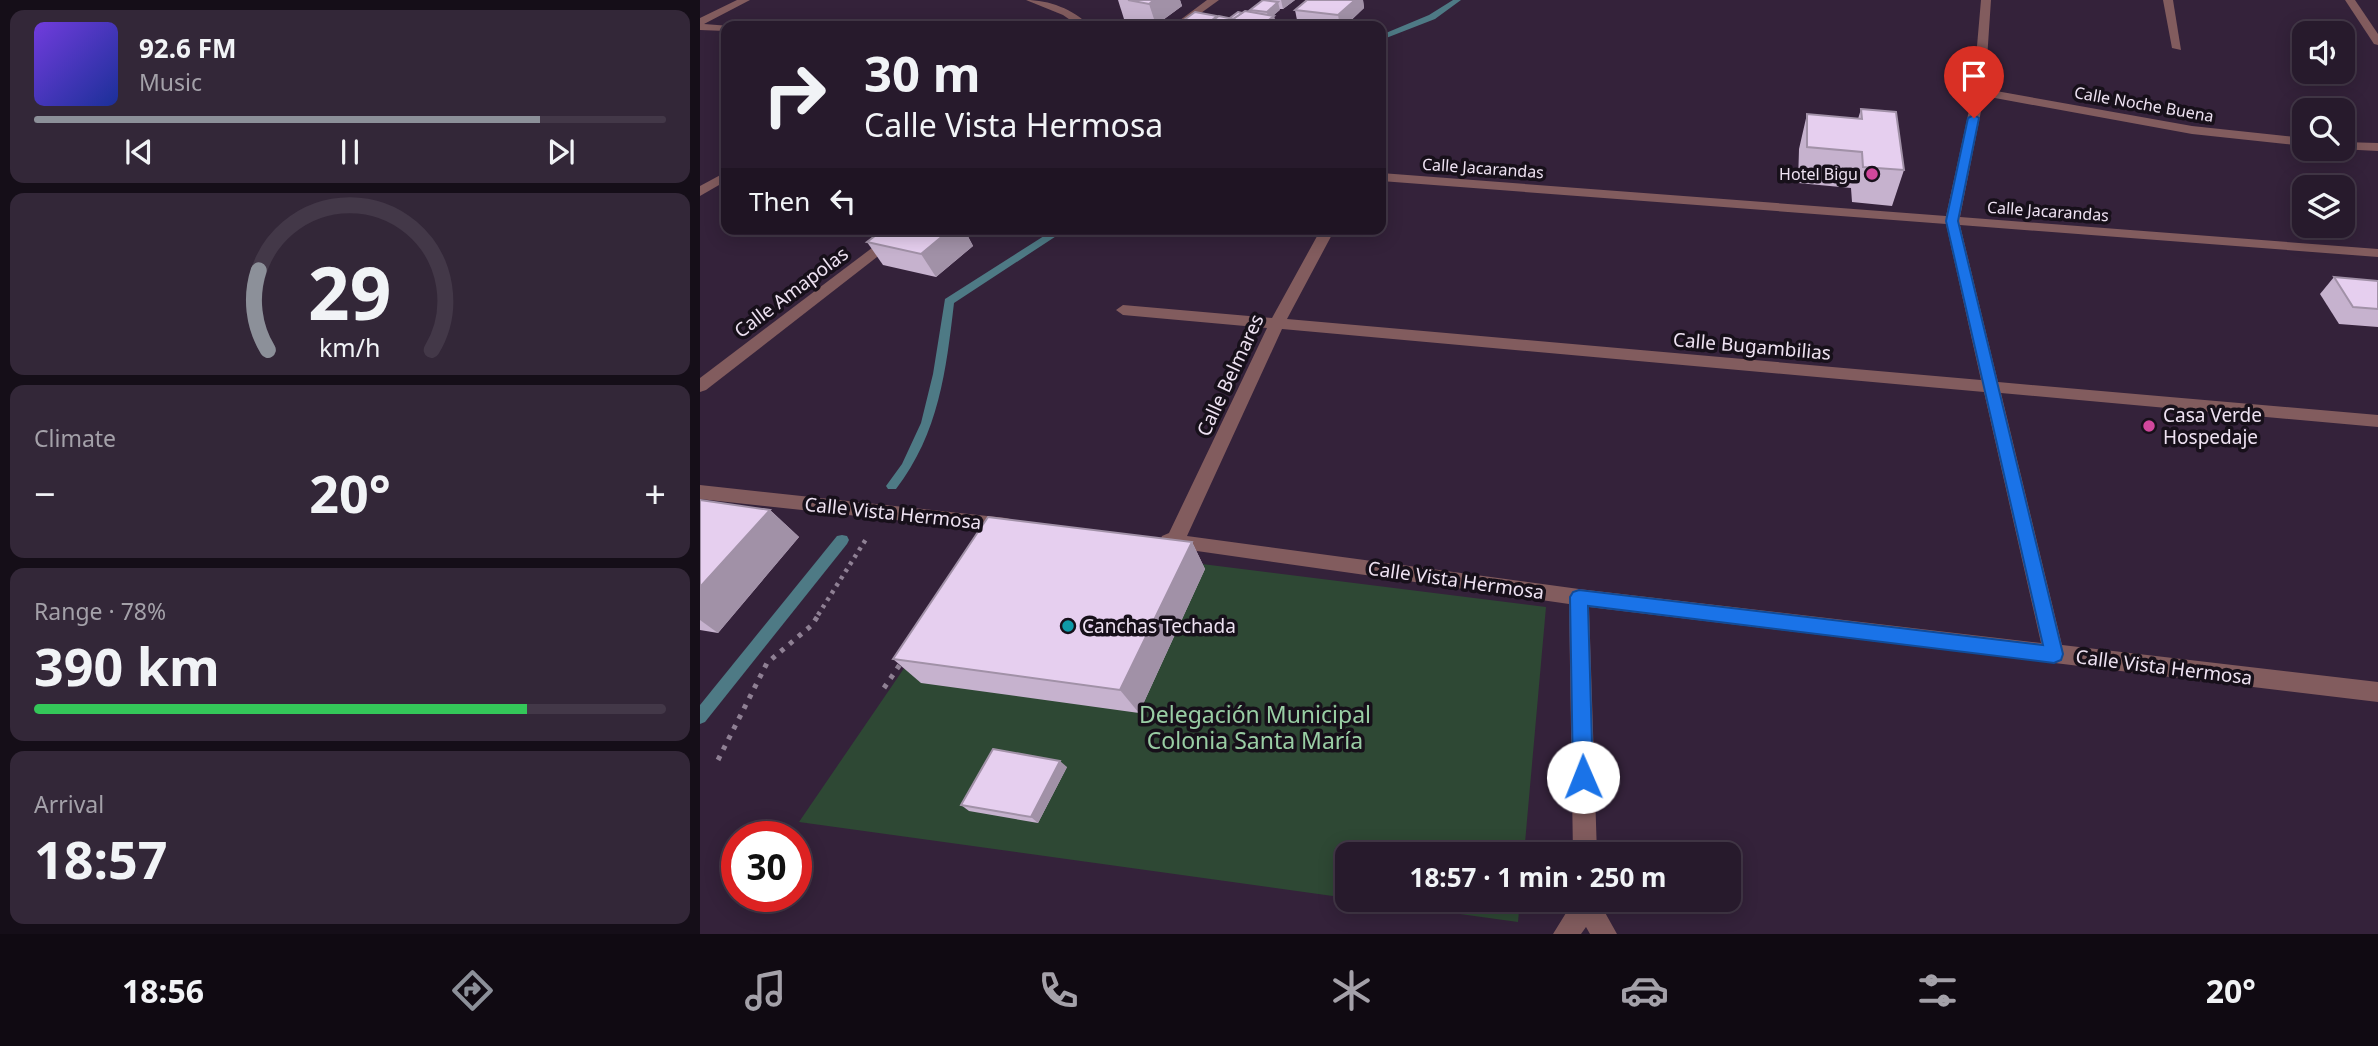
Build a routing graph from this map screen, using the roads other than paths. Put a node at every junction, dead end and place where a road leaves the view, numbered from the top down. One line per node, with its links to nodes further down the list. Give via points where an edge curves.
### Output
1 (746, 0): 9 (street)
2 (1031, 0): 7 (street)
3 (1214, 0): 8 (street)
4 (1986, 0): 13 (street)
5 (2168, 0): 12 (street)
6 (2350, 0): 11 (street)
7 (1078, 21)
8 (1184, 21)
9 (700, 24): 10 (street)
10 (721, 27)
11 (2378, 42)
12 (2177, 48)
13 (1979, 92): 14 (street, Calle Noche Buena, via 2192,130); 20 (street)
14 (2292, 141)
15 (2355, 146): 16 (street)
16 (2378, 147)
17 (1386, 177): 20 (street, Calle Jacarandas)
18 (721, 179): 19 (street)
19 (700, 192)
20 (1952, 221): 23 (street, Calle Jacarandas); 27 (street)
21 (898, 235): 26 (street, Calle Amapolas)
22 (1325, 235): 25 (street, Calle Belmares)
23 (2378, 253)
24 (1123, 310): 25 (street, Calle Bugambilias)
25 (1277, 323): 27 (street, Calle Bugambilias); 32 (street, Calle Belmares)
26 (700, 386)
27 (1991, 389): 28 (street, Calle Bugambilias); 34 (street)
28 (2378, 421)
29 (700, 492): 30 (street, Calle Vista Hermosa)
30 (1023, 526)
31 (1154, 540): 32 (street, Calle Vista Hermosa)
32 (1175, 541): 33 (street, Calle Vista Hermosa)
33 (1579, 597): 34 (street, Calle Vista Hermosa); 36 (street)
34 (2054, 654): 35 (street, Calle Vista Hermosa)
35 (2378, 692)
36 (1585, 842)
37 (1580, 912): 39 (street)
38 (1592, 912): 40 (street)
39 (1566, 934)
40 (1604, 934)

